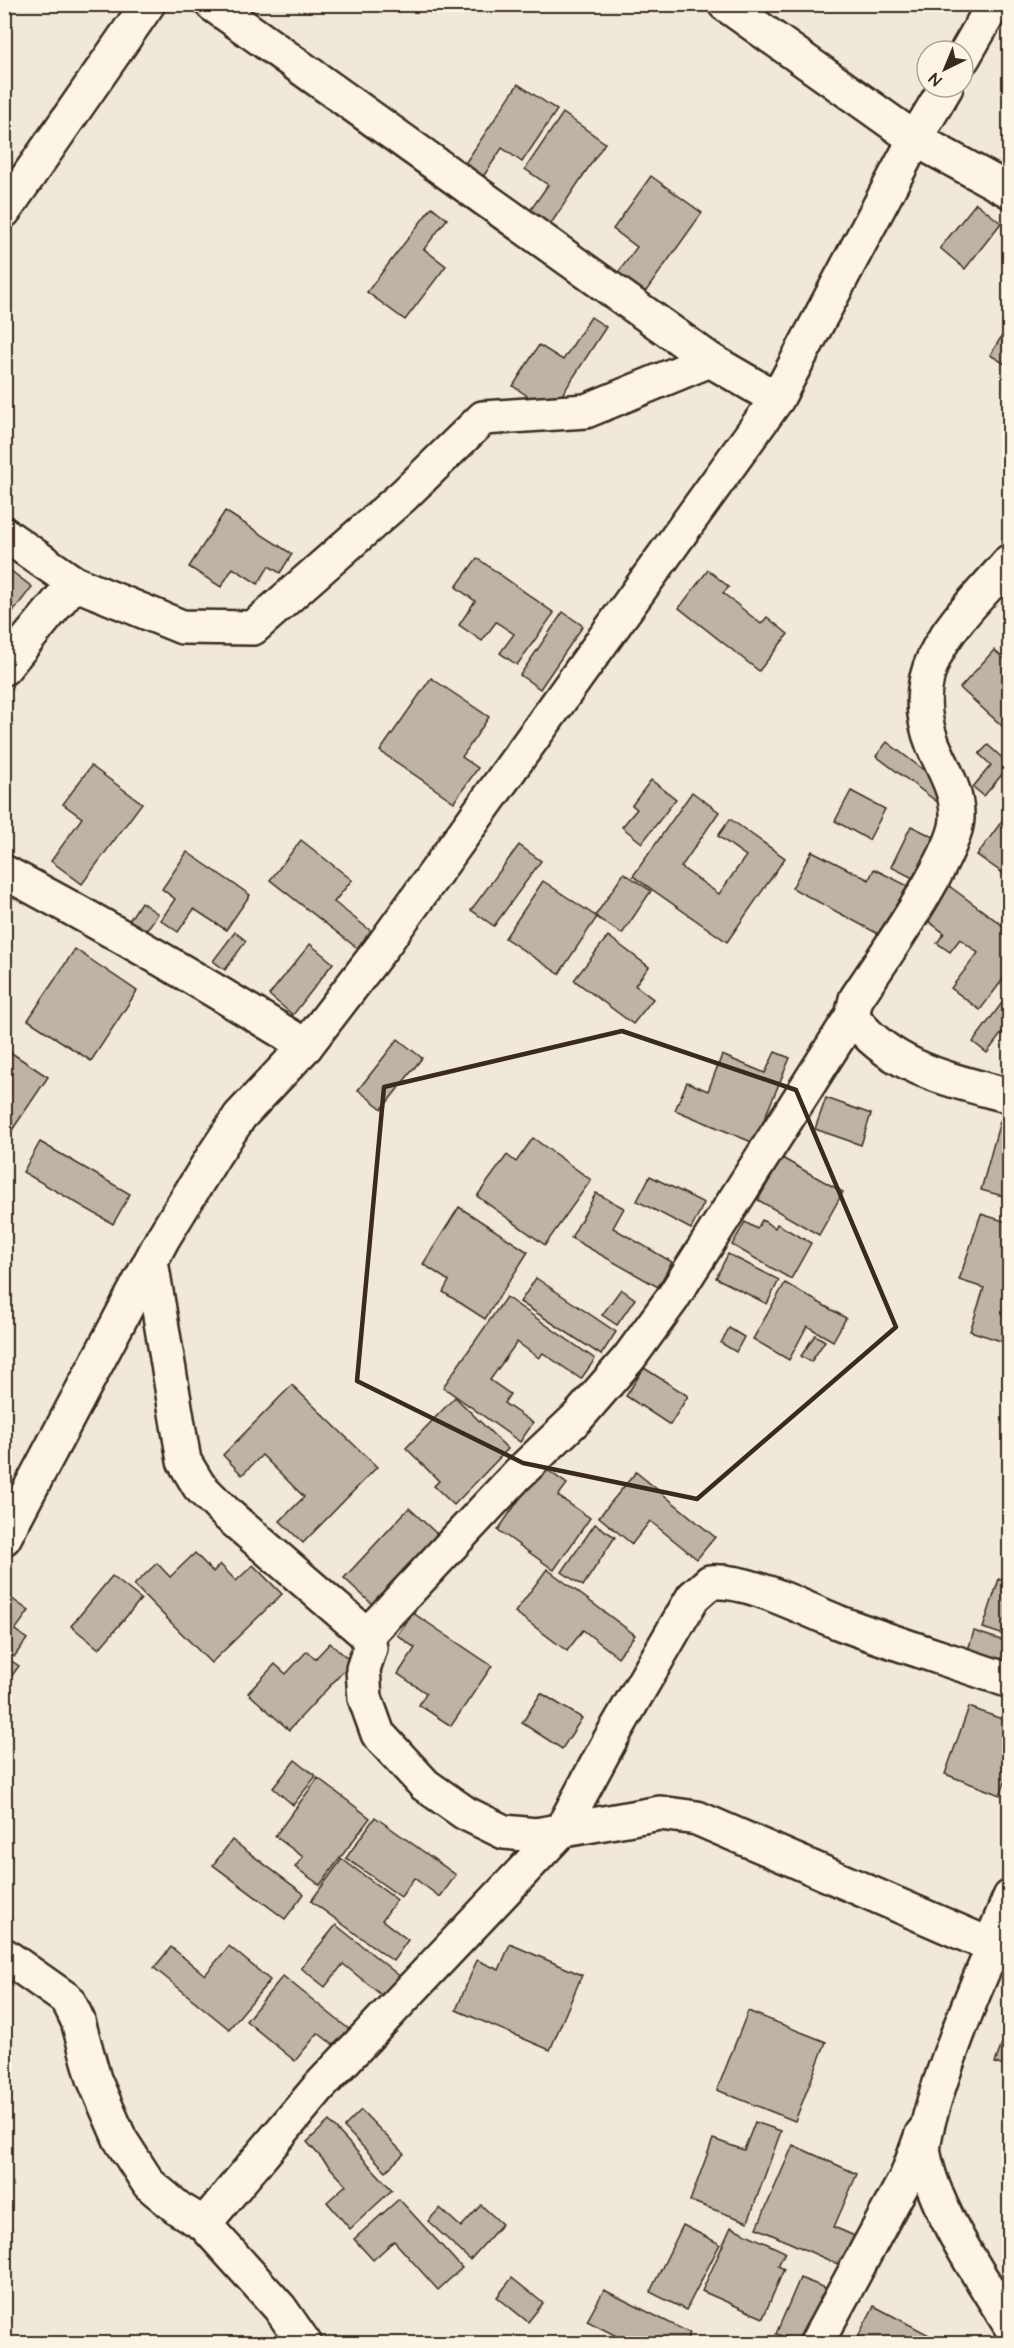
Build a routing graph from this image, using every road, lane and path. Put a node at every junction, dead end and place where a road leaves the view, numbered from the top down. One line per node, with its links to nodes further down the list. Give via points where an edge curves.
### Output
1 (148, 4): 9 (street)
2 (212, 4): 10 (street)
3 (725, 4): 7 (street)
4 (994, 4): 5 (street)
5 (974, 39)
6 (939, 99): 7 (street)
7 (915, 139): 8 (street); 11 (street)
8 (1010, 191)
9 (4, 211)
10 (710, 360): 11 (street); 14 (street, via 586,411 483,418 404,495 253,628 182,627)
11 (777, 399): 18 (street)
12 (4, 534): 14 (street)
13 (1010, 561): 17 (street, via 943,640 926,671 924,708 933,744 952,784 958,819 949,850 856,999)
14 (74, 583): 15 (street)
15 (4, 668)
16 (4, 872): 18 (street, via 191,976)
17 (852, 1016): 19 (street, via 891,1055 934,1075); 22 (street, via 672,1299 629,1358 578,1417)
18 (306, 1046): 20 (street, via 240,1116)
19 (1010, 1096)
20 (150, 1261): 21 (street); 22 (street, via 178,1434 189,1470 228,1515)
21 (4, 1538)
22 (367, 1635): 24 (street, via 370,1648 363,1669 365,1698 378,1734 425,1785 465,1813 504,1832 536,1835)
23 (1010, 1681): 24 (street, via 762,1592 730,1582 710,1582 693,1598)
24 (561, 1831): 26 (street, via 660,1813 697,1818); 29 (street, via 326,2079)
25 (1010, 1898): 26 (street)
26 (1000, 1947): 28 (street, via 990,1955)
27 (4, 1955): 29 (street, via 68,2000 94,2079 120,2139 149,2184 179,2209)
28 (928, 2117): 30 (street, via 923,2152 936,2194); 33 (street, via 907,2176)
29 (204, 2223): 32 (street, via 280,2308)
30 (1010, 2325)
31 (1010, 2339): 34 (street)
32 (305, 2343)
33 (816, 2343)
34 (1004, 2343)

